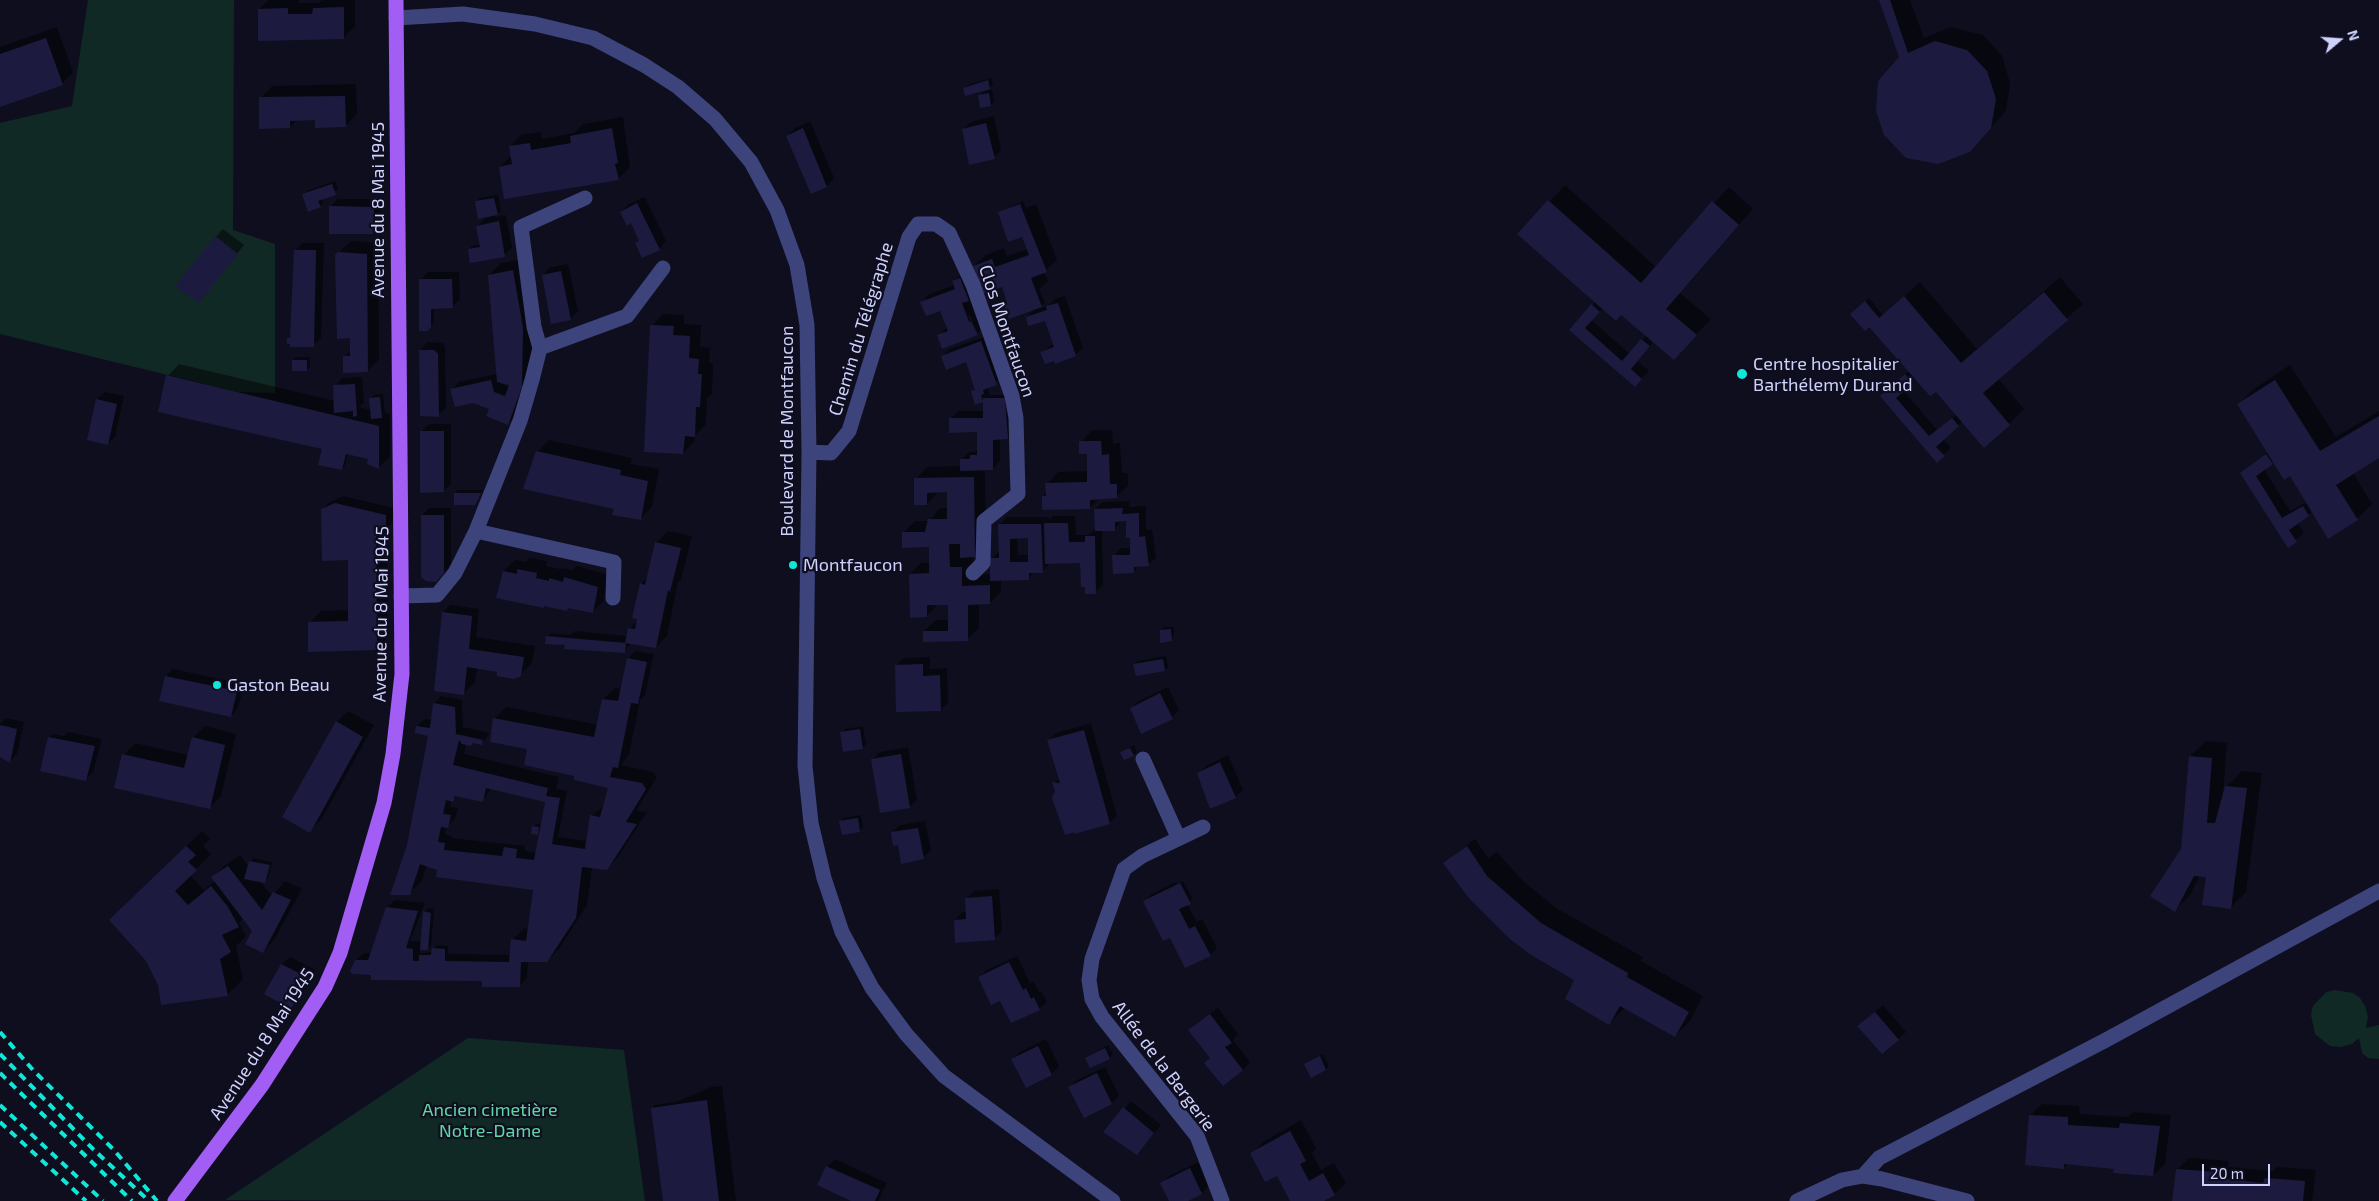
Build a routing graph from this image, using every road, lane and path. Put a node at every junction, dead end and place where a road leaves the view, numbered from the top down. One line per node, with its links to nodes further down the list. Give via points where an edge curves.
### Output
1 (396, 0): 2 (main road, Avenue du 8 Mai 1945)
2 (396, 18): 7 (street, Boulevard de Montfaucon, via 463,14 535,24 593,38 678,87 714,119 751,162 777,210 797,265 807,325); 10 (main road, Avenue du 8 Mai 1945)
3 (585, 198): 6 (street, via 522,227 534,327)
4 (949, 233): 7 (street, Chemin du Télégraphe, via 936,224 918,224 909,237 849,431 831,453); 9 (street, Clos Montfaucon, via 991,334 1016,418 1018,494 984,521 983,563)
5 (663, 268): 6 (street, via 627,316)
6 (540, 348): 8 (street, via 520,421)
7 (809, 452): 18 (street, Boulevard de Montfaucon, via 805,766 811,823 824,878 842,932 872,988 906,1034 944,1076)
8 (476, 531): 10 (street, via 455,573 437,595); 11 (street, via 614,562)
9 (973, 573)
10 (401, 596): 17 (main road, Avenue du 8 Mai 1945, via 402,674 391,764 384,803 340,953 320,995 262,1085)
11 (613, 598)
12 (1143, 759): 14 (street)
13 (1203, 826): 14 (street, Allée de la Bergerie)
14 (1178, 837): 19 (street, Allée de la Bergerie, via 1124,869 1092,959 1089,980 1092,999 1102,1017 1197,1136)
15 (2379, 890): 16 (street, via 2106,1040 1879,1158)
16 (1863, 1176): 20 (street, via 1842,1180); 21 (street)
17 (175, 1201)
18 (1113, 1201)
19 (1222, 1201)
20 (1797, 1201)
21 (1967, 1201)

